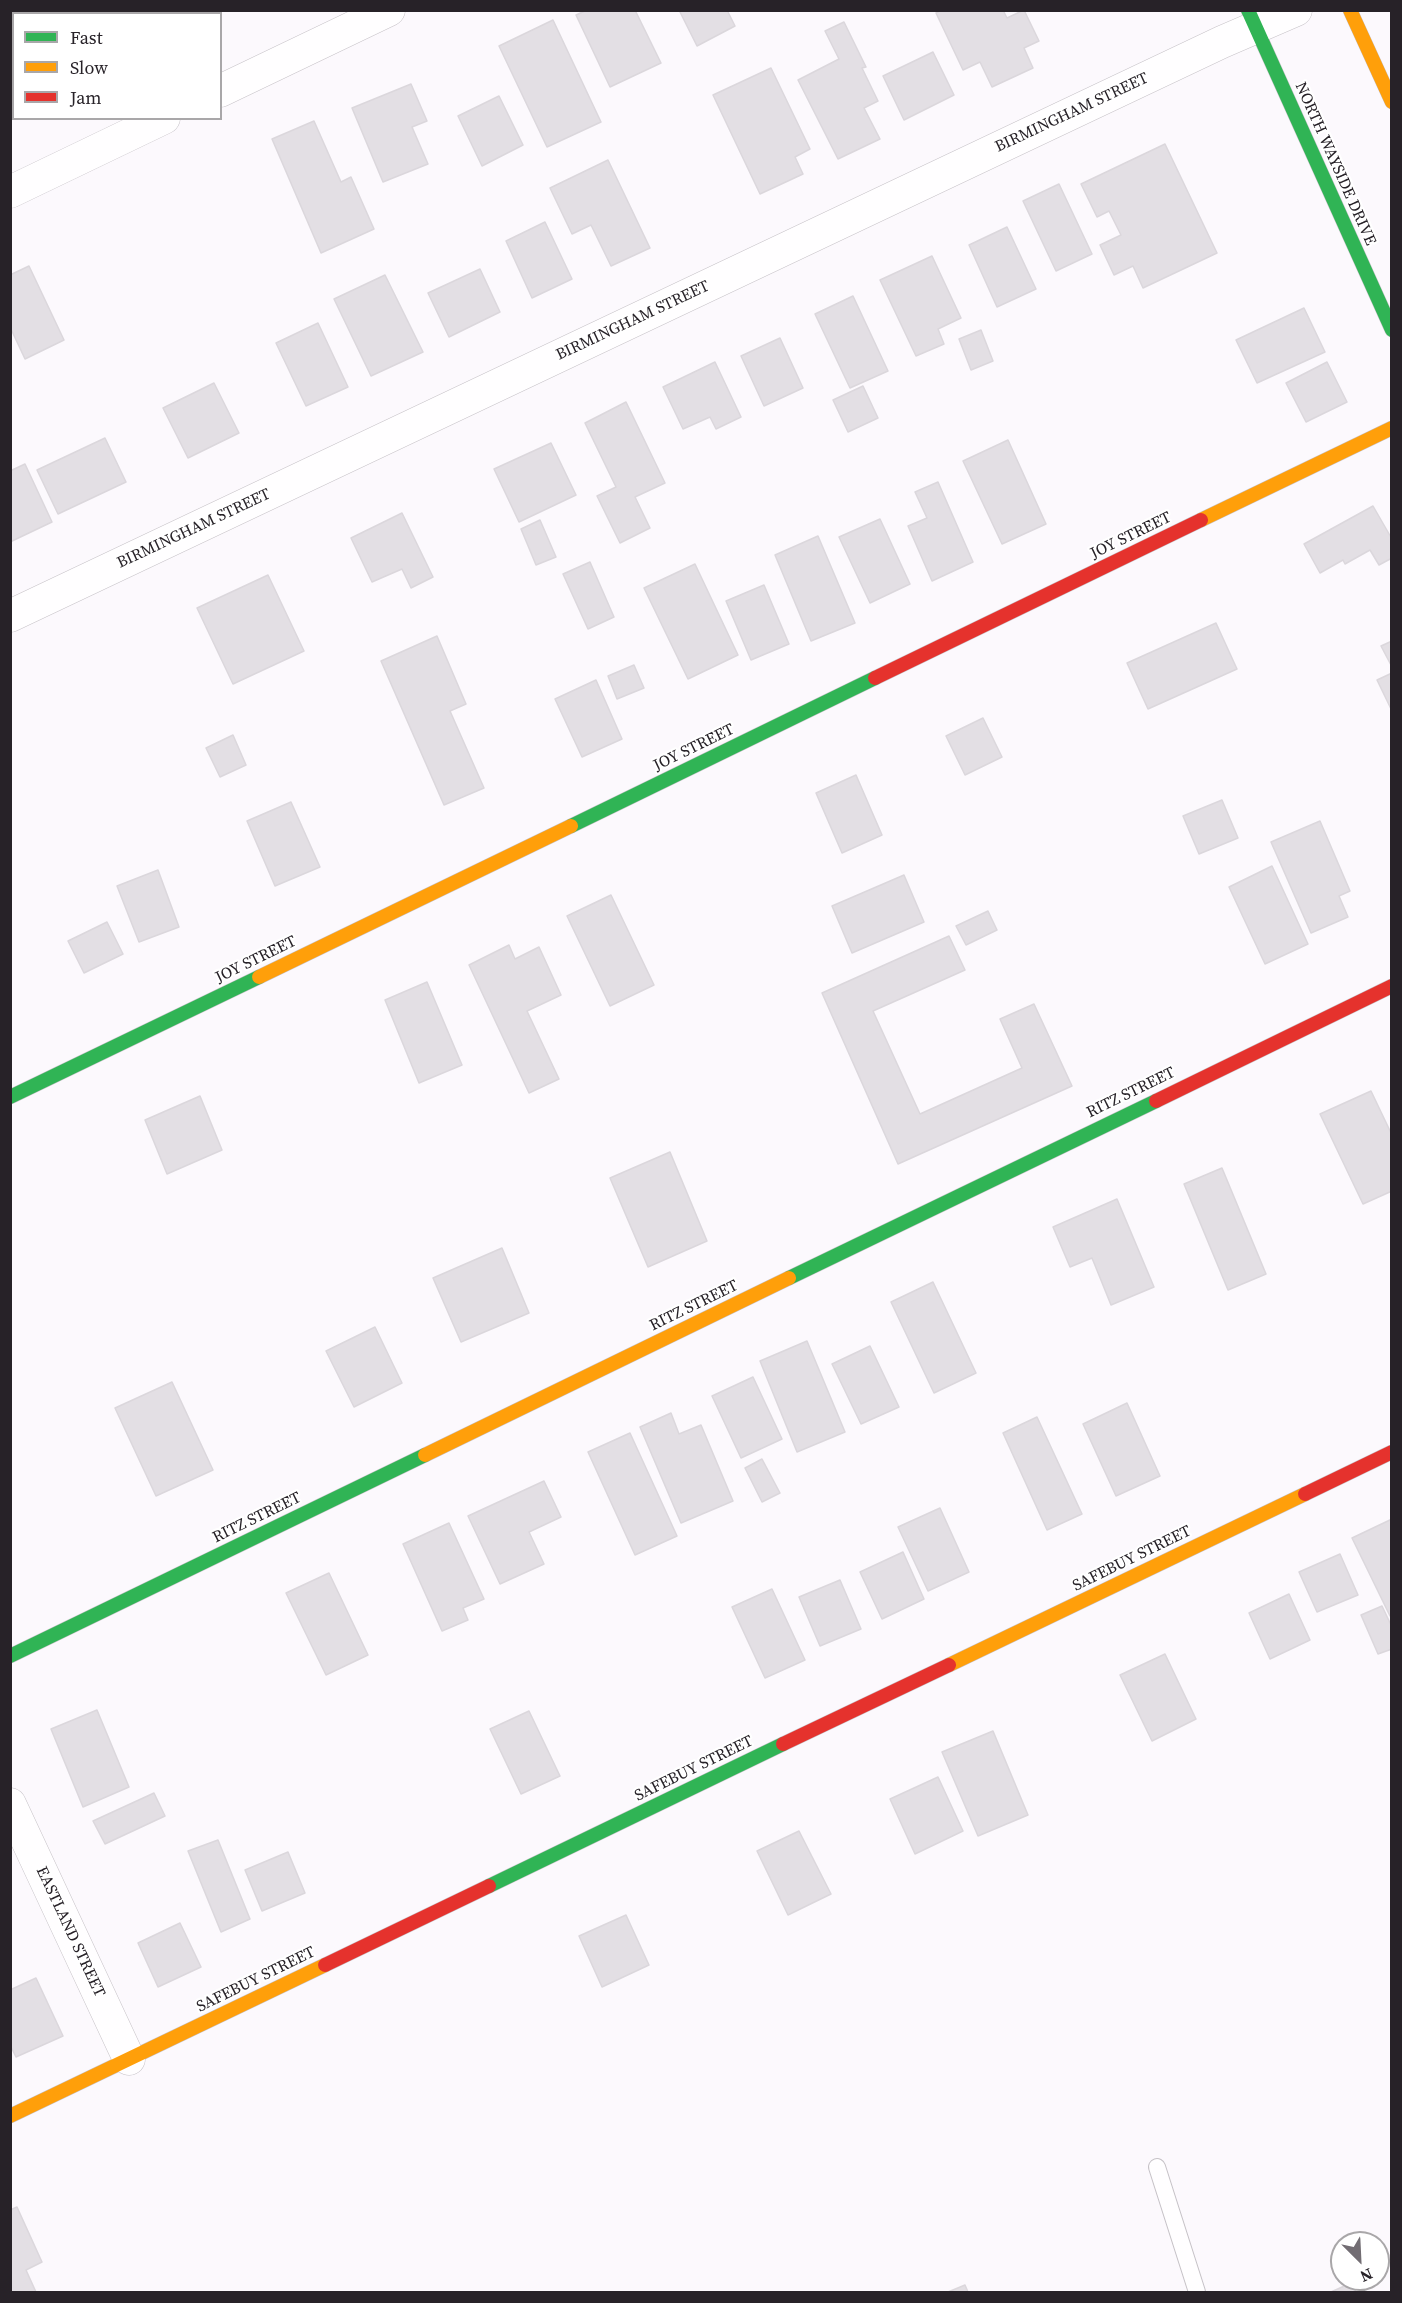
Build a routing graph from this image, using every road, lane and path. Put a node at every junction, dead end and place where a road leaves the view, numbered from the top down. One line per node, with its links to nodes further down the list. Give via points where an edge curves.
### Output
1 (389, 10): 5 (street)
2 (1296, 10): 4 (street, BIRMINGHAM STREET)
3 (1350, 10): 6 (street)
4 (1252, 19): 9 (street, NORTH WAYSIDE DRIVE); 11 (street, BIRMINGHAM STREET)
5 (222, 90)
6 (1392, 102)
7 (160, 120): 8 (street)
8 (10, 192)
9 (1392, 330)
10 (1392, 428): 13 (street, JOY STREET)
11 (10, 616)
12 (1392, 986): 15 (street, RITZ STREET)
13 (10, 1097)
14 (1392, 1452): 17 (street, SAFEBUY STREET)
15 (10, 1656)
16 (10, 1804): 17 (street, EASTLAND STREET)
17 (129, 2059): 18 (street, SAFEBUY STREET)
18 (10, 2116)
19 (1157, 2167): 20 (lane)
20 (1197, 2292)

